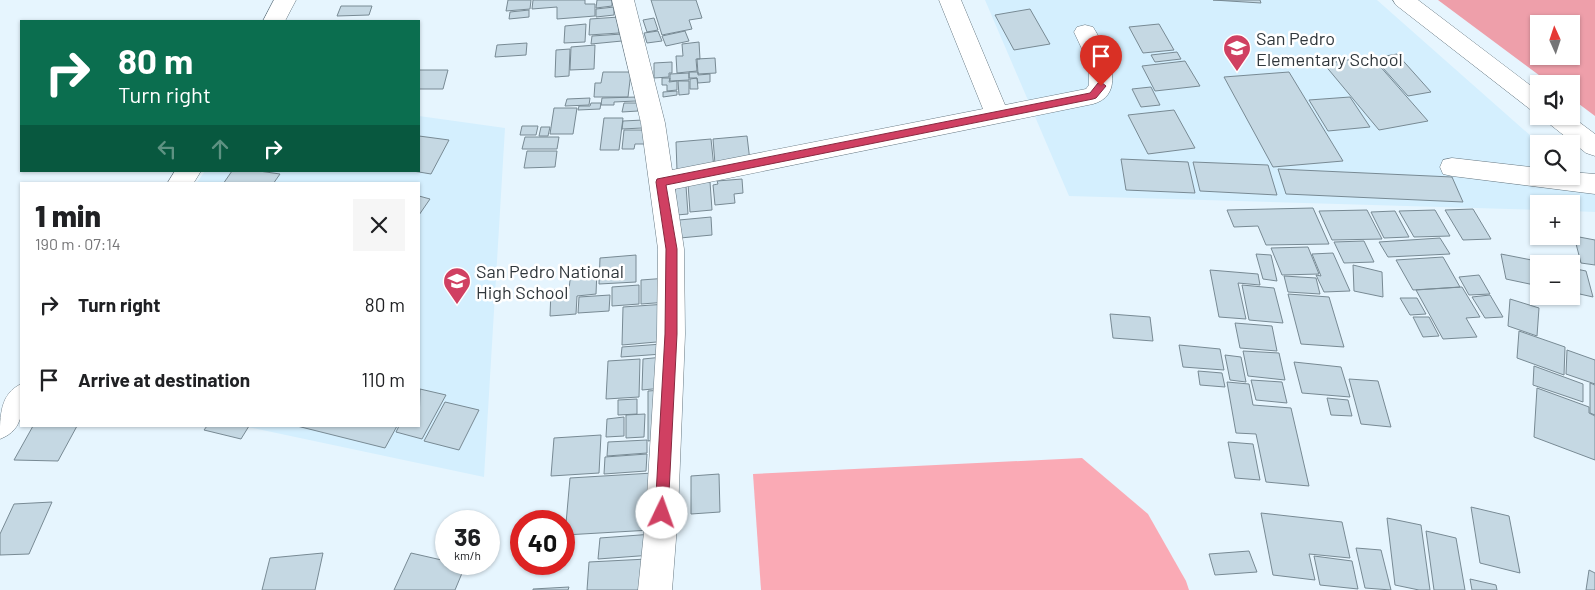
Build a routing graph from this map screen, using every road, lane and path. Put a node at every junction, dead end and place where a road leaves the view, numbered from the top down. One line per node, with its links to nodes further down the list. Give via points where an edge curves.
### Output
1 (285, 0): 5 (street)
2 (623, 0): 14 (street, via 653,123)
3 (950, 0): 8 (street)
4 (1404, 0): 7 (street)
5 (275, 20)
6 (1084, 32): 8 (street, via 1100,64 1101,86 1093,96)
7 (1530, 97)
8 (997, 115): 14 (street)
9 (1567, 125): 10 (street)
10 (1595, 147)
11 (1452, 168): 15 (street)
12 (188, 172): 13 (street)
13 (181, 182)
14 (661, 182): 18 (street, via 671,249 671,334)
15 (1595, 184)
16 (20, 397): 17 (street)
17 (0, 425)
18 (655, 590)

